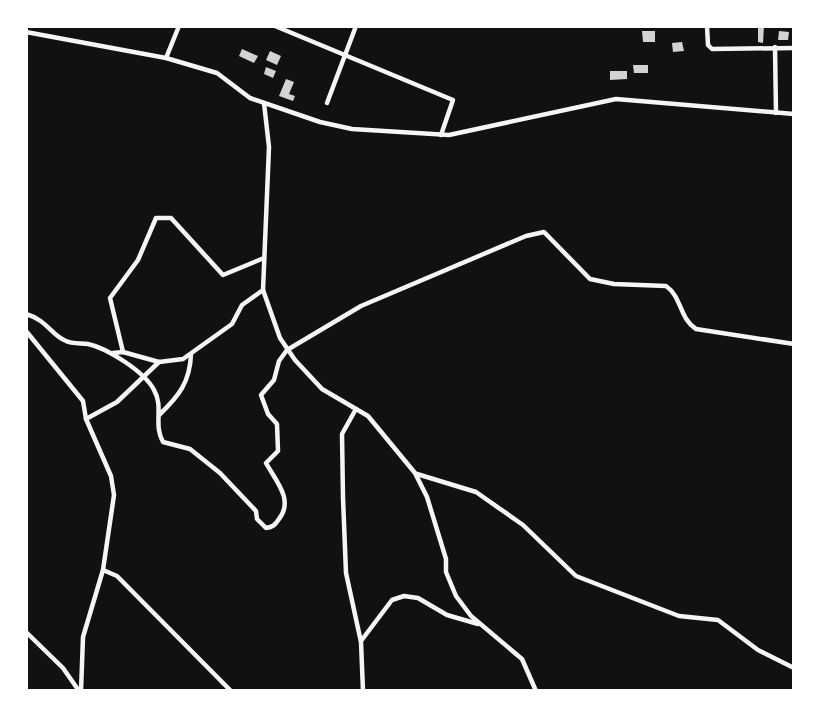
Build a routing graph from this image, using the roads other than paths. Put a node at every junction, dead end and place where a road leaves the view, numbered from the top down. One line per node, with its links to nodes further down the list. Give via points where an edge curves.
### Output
1 (178, 26): 9 (street)
2 (275, 26): 8 (street)
3 (356, 26): 8 (street)
4 (707, 26): 6 (street, via 712,49)
5 (26, 32): 9 (street)
6 (775, 47): 7 (street); 12 (street)
7 (794, 48)
8 (344, 56): 11 (street); 14 (street, via 453,100)
9 (166, 58): 10 (street, via 217,73)
10 (264, 103): 14 (street, via 352,129); 15 (street, via 269,147)
11 (327, 103)
12 (776, 113): 13 (street); 14 (street, via 616,99)
13 (794, 114)
14 (441, 135)
15 (264, 258): 16 (street); 21 (street, via 223,275 171,218 156,218 138,260 110,299)
16 (263, 290): 20 (street); 23 (street, via 242,305 232,324)
17 (26, 314): 22 (street, via 44,320 64,341)
18 (26, 331): 28 (street, via 83,401)
19 (794, 344): 20 (street, via 696,329 686,321 676,296 666,286 614,285 590,279 544,232 361,306)
20 (287, 350): 26 (street, via 322,389); 27 (street, via 274,380 261,395 280,433 278,451 266,463 285,503 285,511 270,528 261,524 239,491 190,449 163,442)
21 (123, 352): 22 (street); 24 (street)
22 (113, 353): 25 (street)
23 (191, 354): 24 (street); 27 (street, via 181,393)
24 (159, 362): 25 (street)
25 (144, 378): 27 (street, via 160,404); 28 (street, via 117,402)
26 (356, 409): 29 (street, via 368,416); 33 (street, via 342,434 343,498 346,573)
27 (159, 415)
28 (86, 419): 30 (street, via 111,476 114,495)
29 (415, 473): 31 (street, via 428,497 456,597); 34 (street, via 476,492 523,525 576,576 679,617 718,620 758,650)
30 (103, 570): 35 (street, via 83,637); 36 (street, via 117,576)
31 (481, 625): 33 (street, via 447,615 418,597 404,596 392,600); 38 (street, via 522,659)
32 (26, 632): 35 (street)
33 (361, 642): 37 (street)
34 (794, 668)
35 (80, 691)
36 (231, 691)
37 (363, 691)
38 (536, 691)

